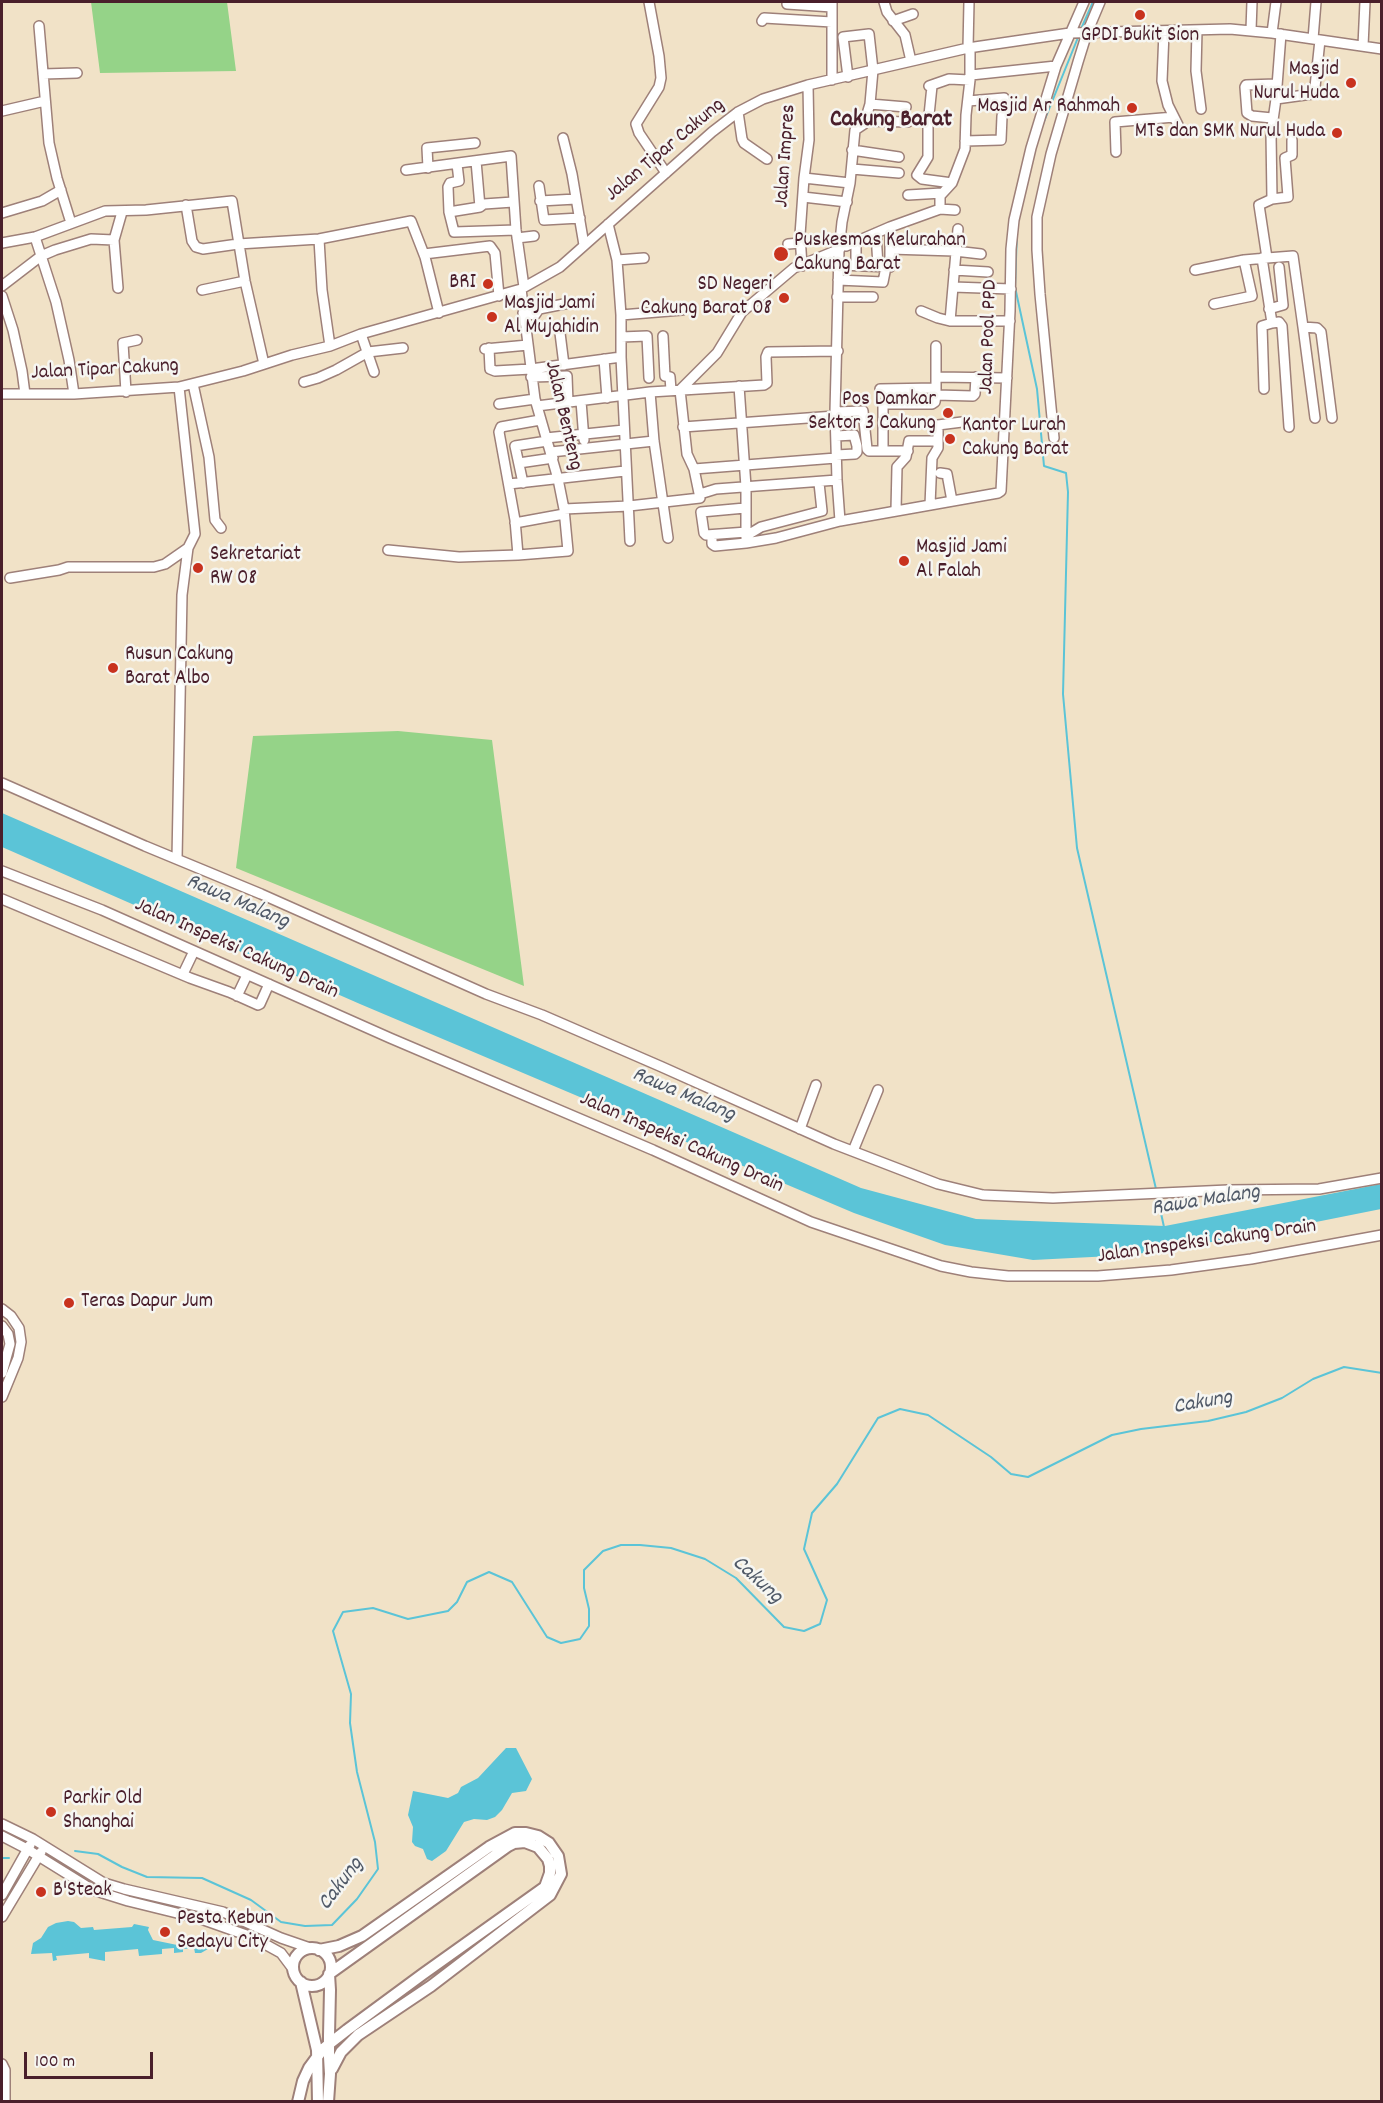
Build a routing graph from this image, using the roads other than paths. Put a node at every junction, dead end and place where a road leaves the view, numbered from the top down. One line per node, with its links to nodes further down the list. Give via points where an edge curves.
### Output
1 (649, 2): 62 (street, via 661,78 636,124)
2 (884, 2): 14 (street)
3 (969, 2): 25 (street)
4 (1084, 2): 20 (street, Jalan Pool PPD)
5 (1100, 2): 21 (street)
6 (1252, 2): 18 (street)
7 (1276, 2): 22 (street)
8 (1316, 2): 23 (street)
9 (1365, 2): 24 (street)
10 (787, 4): 11 (street)
11 (832, 4): 15 (street)
12 (913, 14): 14 (street)
13 (762, 21): 15 (street, via 764,18)
14 (893, 21): 27 (street, via 908,42)
15 (832, 22): 34 (street)
16 (39, 26): 31 (street)
17 (1197, 30): 18 (street, Jalan Tipar Cakung); 19 (street, Jalan Tipar Cakung); 42 (street, via 1196,71)
18 (1251, 30): 22 (street, Jalan Tipar Cakung)
19 (1164, 32): 21 (street, Jalan Tipar Cakung); 53 (street, via 1162,81 1176,121 1115,122)
20 (1071, 33): 21 (street, Jalan Tipar Cakung); 25 (street, Jalan Tipar Cakung); 28 (street, Jalan Pool PPD)
21 (1085, 33): 192 (street, via 1036,227)
22 (1277, 34): 23 (street, Jalan Tipar Cakung); 35 (street)
23 (1316, 39): 24 (street, Jalan Tipar Cakung); 37 (street, via 1312,94)
24 (1363, 46): 26 (street, Jalan Tipar Cakung)
25 (969, 48): 27 (street, Jalan Tipar Cakung); 33 (street)
26 (1382, 49)
27 (911, 61): 29 (street, Jalan Tipar Cakung)
28 (1056, 66): 33 (street); 123 (street, Jalan Pool PPD, via 1014,220)
29 (873, 70): 32 (street, Jalan Tipar Cakung); 32 (street, via 869,34 844,36); 40 (street)
30 (77, 73): 31 (street)
31 (43, 74): 38 (street)
32 (848, 77): 34 (street, Jalan Tipar Cakung)
33 (970, 78): 39 (street); 65 (street, via 949,79 931,86 928,157 916,175)
34 (832, 80): 36 (street, Jalan Tipar Cakung)
35 (1276, 84): 37 (street); 45 (street, via 1245,87 1247,113)
36 (808, 85): 44 (street, Jalan Tipar Cakung, via 763,99); 63 (street, Jalan Impres, via 809,140)
37 (1276, 99): 45 (street)
38 (45, 101): 43 (street); 67 (street, via 49,143)
39 (968, 101): 50 (street); 50 (street, via 1004,98 1007,111 1002,116 1000,140)
40 (870, 104): 41 (street); 46 (street)
41 (906, 107)
42 (1201, 109)
43 (2, 111)
44 (738, 112): 55 (street, via 744,143); 62 (street, Jalan Tipar Cakung)
45 (1272, 118): 72 (street)
46 (865, 121): 47 (street); 52 (street, via 856,128)
47 (908, 122)
48 (563, 138): 71 (street)
49 (1292, 140): 72 (street, via 1292,155 1285,158 1288,197)
50 (965, 141): 65 (street)
51 (475, 143): 58 (street, via 427,148)
52 (852, 150): 54 (street); 59 (street)
53 (1116, 152)
54 (899, 157)
55 (767, 159)
56 (476, 161): 57 (street); 74 (street, Jalan Benteng, via 511,156); 77 (street)
57 (457, 164): 58 (street); 82 (street, via 459,181 448,187)
58 (428, 168): 60 (street)
59 (852, 169): 61 (street); 64 (street)
60 (406, 170)
61 (899, 172)
62 (666, 173): 85 (street, Jalan Tipar Cakung)
63 (804, 178): 64 (street); 70 (street, Jalan Impres)
64 (850, 183): 75 (street)
65 (952, 183): 68 (street)
66 (538, 186): 73 (street)
67 (61, 190): 81 (street, via 42,201); 84 (street)
68 (942, 193): 69 (street); 78 (street)
69 (908, 195)
70 (803, 197): 75 (street); 95 (street, Jalan Impres)
71 (576, 199): 73 (street); 83 (street)
72 (1272, 199): 106 (street, via 1259,205)
73 (540, 201): 83 (street, via 544,220)
74 (513, 202): 77 (street); 89 (street, Jalan Benteng)
75 (847, 202): 99 (street, via 842,222)
76 (186, 205): 80 (street); 96 (street, via 196,247); 96 (street, via 232,201)
77 (480, 207): 82 (street)
78 (940, 209): 79 (street); 86 (street)
79 (955, 210)
80 (122, 212): 84 (street, via 105,211); 93 (street)
81 (2, 213)
82 (449, 213): 89 (street, via 457,233)
83 (580, 219): 98 (street)
84 (71, 223): 91 (street)
85 (608, 224): 98 (street, Jalan Tipar Cakung); 107 (street)
86 (890, 227): 88 (street); 100 (street)
87 (958, 229): 101 (street)
88 (876, 233): 99 (street); 112 (street)
89 (517, 234): 90 (street); 122 (street, Jalan Benteng)
90 (534, 236)
91 (34, 237): 94 (street); 104 (street)
92 (319, 239): 96 (street); 102 (street, via 411,220); 147 (street)
93 (114, 240): 104 (street, via 82,240); 121 (street)
94 (2, 243)
95 (800, 243): 97 (street); 109 (street, Jalan Impres)
96 (238, 244): 118 (street)
97 (788, 244)
98 (584, 245): 122 (street, Jalan Tipar Cakung, via 560,267)
99 (847, 246): 109 (street); 110 (street); 111 (street)
100 (890, 249): 101 (street); 112 (street, via 891,266)
101 (956, 250): 103 (street); 114 (street)
102 (424, 254): 126 (street, via 490,246 495,253); 134 (street)
103 (981, 254)
104 (40, 256): 119 (street); 174 (street, via 56,302)
105 (644, 258): 107 (street)
106 (1264, 258): 108 (street); 131 (street); 140 (street, via 1293,256)
107 (617, 260): 136 (street)
108 (1244, 260): 115 (street); 130 (street, via 1252,296)
109 (802, 265): 168 (street, via 742,312 717,353)
110 (839, 265): 111 (street); 117 (street)
111 (856, 266): 112 (street)
112 (882, 267): 117 (street, via 883,282)
113 (1279, 267): 131 (street, via 1283,305)
114 (954, 270): 116 (street); 120 (street)
115 (1195, 270)
116 (988, 272)
117 (838, 280): 127 (street)
118 (245, 281): 124 (street); 154 (street)
119 (2, 286)
120 (953, 287): 123 (street); 137 (street)
121 (118, 288)
122 (523, 288): 126 (street, Jalan Tipar Cakung); 135 (street, Jalan Benteng)
123 (1011, 289): 138 (street, Jalan Pool PPD)
124 (202, 290)
125 (2, 296): 173 (street)
126 (499, 296): 134 (street, Jalan Tipar Cakung)
127 (837, 297): 128 (street); 150 (street)
128 (873, 297)
129 (569, 303): 135 (street, via 539,309 535,315)
130 (1214, 304)
131 (1269, 309): 139 (street)
132 (682, 310): 136 (street)
133 (921, 310): 137 (street)
134 (439, 313): 142 (street, Jalan Tipar Cakung)
135 (523, 313): 146 (street, Jalan Benteng)
136 (621, 315): 144 (street)
137 (950, 321): 138 (street)
138 (1010, 321): 161 (street, Jalan Pool PPD)
139 (1272, 323): 167 (street, via 1262,326); 188 (street, via 1282,324)
140 (1303, 327): 182 (street); 183 (street, via 1321,332)
141 (560, 333): 155 (street)
142 (361, 334): 147 (street, Jalan Tipar Cakung); 151 (street)
143 (663, 336): 168 (street, via 665,376 670,377)
144 (621, 337): 152 (street); 160 (street, via 647,336)
145 (137, 340): 170 (street, via 122,344)
146 (528, 345): 157 (street, Jalan Benteng); 157 (street, via 487,349 492,371)
147 (330, 346): 154 (street, Jalan Tipar Cakung)
148 (936, 346): 158 (street)
149 (404, 348): 151 (street)
150 (838, 351): 164 (street, via 770,352 766,357 767,383); 181 (street)
151 (368, 352): 156 (street); 162 (street)
152 (621, 357): 153 (street); 175 (street)
153 (604, 359): 155 (street); 176 (street)
154 (264, 364): 163 (street, Jalan Tipar Cakung)
155 (564, 365): 157 (street)
156 (374, 372)
157 (531, 373): 178 (street, via 567,376); 179 (street, Jalan Benteng)
158 (936, 377): 159 (street); 169 (street)
159 (976, 377): 161 (street); 169 (street, via 973,396)
160 (649, 378)
161 (1007, 378): 214 (street, Jalan Pool PPD, via 1001,491)
162 (304, 382)
163 (193, 384): 165 (street, Jalan Tipar Cakung); 224 (street, via 209,456 215,520)
164 (740, 386): 168 (street); 185 (street)
165 (180, 387): 170 (street, Jalan Tipar Cakung); 229 (street, via 195,534)
166 (880, 389): 169 (street)
167 (1264, 389)
168 (676, 390): 171 (street); 187 (street)
169 (936, 391): 198 (street, via 932,404 883,405 887,416)
170 (126, 392): 174 (street, Jalan Tipar Cakung)
171 (650, 392): 175 (street); 194 (street)
172 (2, 394): 173 (street, Jalan Tipar Cakung)
173 (25, 394): 174 (street, Jalan Tipar Cakung)
174 (74, 394)
175 (623, 394): 176 (street); 189 (street)
176 (607, 398): 177 (street)
177 (581, 401): 178 (street); 190 (street)
178 (568, 402): 179 (street)
179 (536, 403): 180 (street); 184 (street, Jalan Benteng)
180 (500, 404)
181 (835, 414): 185 (street); 191 (street); 198 (street, via 863,411 867,449)
182 (1315, 418)
183 (1332, 418)
184 (540, 420): 193 (street, Jalan Benteng); 211 (street, via 500,429)
185 (741, 422): 187 (street); 203 (street)
186 (962, 422): 195 (street, via 939,424)
187 (684, 427): 204 (street, via 687,454)
188 (1288, 427)
189 (624, 430): 190 (street); 196 (street)
190 (584, 434): 193 (street); 197 (street)
191 (836, 436): 201 (street); 201 (street, via 854,435 857,446 855,454)
192 (1053, 438)
193 (546, 440): 200 (street, Jalan Benteng); 202 (street, via 515,446)
194 (654, 441): 196 (street); 215 (street)
195 (938, 441): 199 (street, via 910,441); 216 (street, via 932,458)
196 (624, 445): 197 (street); 205 (street)
197 (585, 449): 200 (street)
198 (883, 451): 199 (street)
199 (908, 451): 219 (street, via 897,467)
200 (552, 455): 202 (street); 207 (street, Jalan Benteng)
201 (836, 457): 203 (street); 208 (street)
202 (519, 463): 209 (street)
203 (744, 465): 204 (street); 212 (street)
204 (694, 469): 213 (street)
205 (626, 471): 207 (street); 217 (street)
206 (940, 473): 214 (street, via 947,474)
207 (558, 479): 209 (street); 220 (street, Jalan Benteng)
208 (837, 480): 210 (street); 221 (street)
209 (523, 483): 211 (street)
210 (819, 483): 212 (street); 222 (street, via 822,511)
211 (509, 484): 223 (street)
212 (746, 488): 213 (street); 218 (street)
213 (700, 494): 215 (street, via 700,498)
214 (952, 501): 216 (street, Jalan Pool PPD)
215 (664, 503): 217 (street); 227 (street)
216 (930, 505): 219 (street, Jalan Pool PPD)
217 (629, 506): 220 (street); 228 (street)
218 (746, 508): 226 (street); 226 (street, Jalan Pool PPD, via 701,512 704,533 712,535 715,546)
219 (896, 510): 221 (street, Jalan Pool PPD)
220 (564, 512): 223 (street); 231 (street, Jalan Benteng, via 568,551)
221 (840, 520): 225 (street, Jalan Pool PPD)
222 (782, 521): 225 (street); 226 (street, via 761,527)
223 (515, 524): 231 (street)
224 (221, 528)
225 (785, 535): 226 (street, Jalan Pool PPD)
226 (746, 537)
227 (668, 538)
228 (630, 540)
229 (188, 548): 232 (street, via 154,567 68,567); 234 (street, via 182,595)
230 (388, 550): 231 (street, via 459,557)
231 (518, 555)
232 (10, 578)
233 (2, 783): 234 (street)
234 (177, 859): 244 (street)
235 (2, 871): 237 (street, Jalan Inspeksi Cakung Drain)
236 (2, 899): 238 (street)
237 (194, 951): 238 (street); 239 (street, Jalan Inspeksi Cakung Drain)
238 (183, 974): 241 (street)
239 (247, 975): 240 (street, Jalan Inspeksi Cakung Drain); 241 (street)
240 (269, 984): 241 (street, via 260,1005); 247 (street, Jalan Inspeksi Cakung Drain, via 811,1222 959,1270 1028,1277 1143,1272 1251,1259)
241 (237, 996)
242 (816, 1085): 244 (street)
243 (878, 1090): 245 (street)
244 (800, 1129): 245 (street)
245 (853, 1151): 246 (street, via 939,1184 983,1195 1053,1198 1319,1189)
246 (1382, 1178)
247 (1382, 1235)
248 (2, 1309): 251 (street, via 19,1328 21,1342)
249 (2, 1326): 250 (street, via 10,1344)
250 (2, 1373)
251 (2, 1397)
252 (2, 1824): 254 (street)
253 (2, 1836): 256 (street)
254 (33, 1839): 255 (street); 256 (street)
255 (44, 1846): 257 (street); 260 (street, via 104,1883 223,1912)
256 (27, 1849): 257 (street); 258 (street)
257 (38, 1856): 259 (street); 261 (street, via 93,1890 252,1937 280,1953)
258 (2, 1895)
259 (2, 1917)
260 (315, 1949): 261 (main road, via 305,1949 297,1955); 263 (main road, via 328,1959); 265 (main road, via 339,1946 369,1932 501,1840 520,1833 544,1839 554,1849 560,1865 560,1877 553,1891)
261 (293, 1969): 264 (main road)
262 (426, 1972): 263 (main road, via 545,1887 550,1866 538,1847 525,1842 508,1846); 265 (main road); 266 (main road)
263 (329, 1974): 264 (main road, via 317,1985); 266 (main road)
264 (301, 1982): 267 (main road)
265 (434, 1984): 269 (main road, via 351,2040)
266 (329, 2044): 267 (main road); 269 (main road)
267 (318, 2055): 272 (main road, via 303,2081); 273 (main road)
268 (2, 2064): 271 (street)
269 (330, 2074): 270 (main road)
270 (330, 2098)
271 (5, 2102)
272 (298, 2102)
273 (318, 2102)

